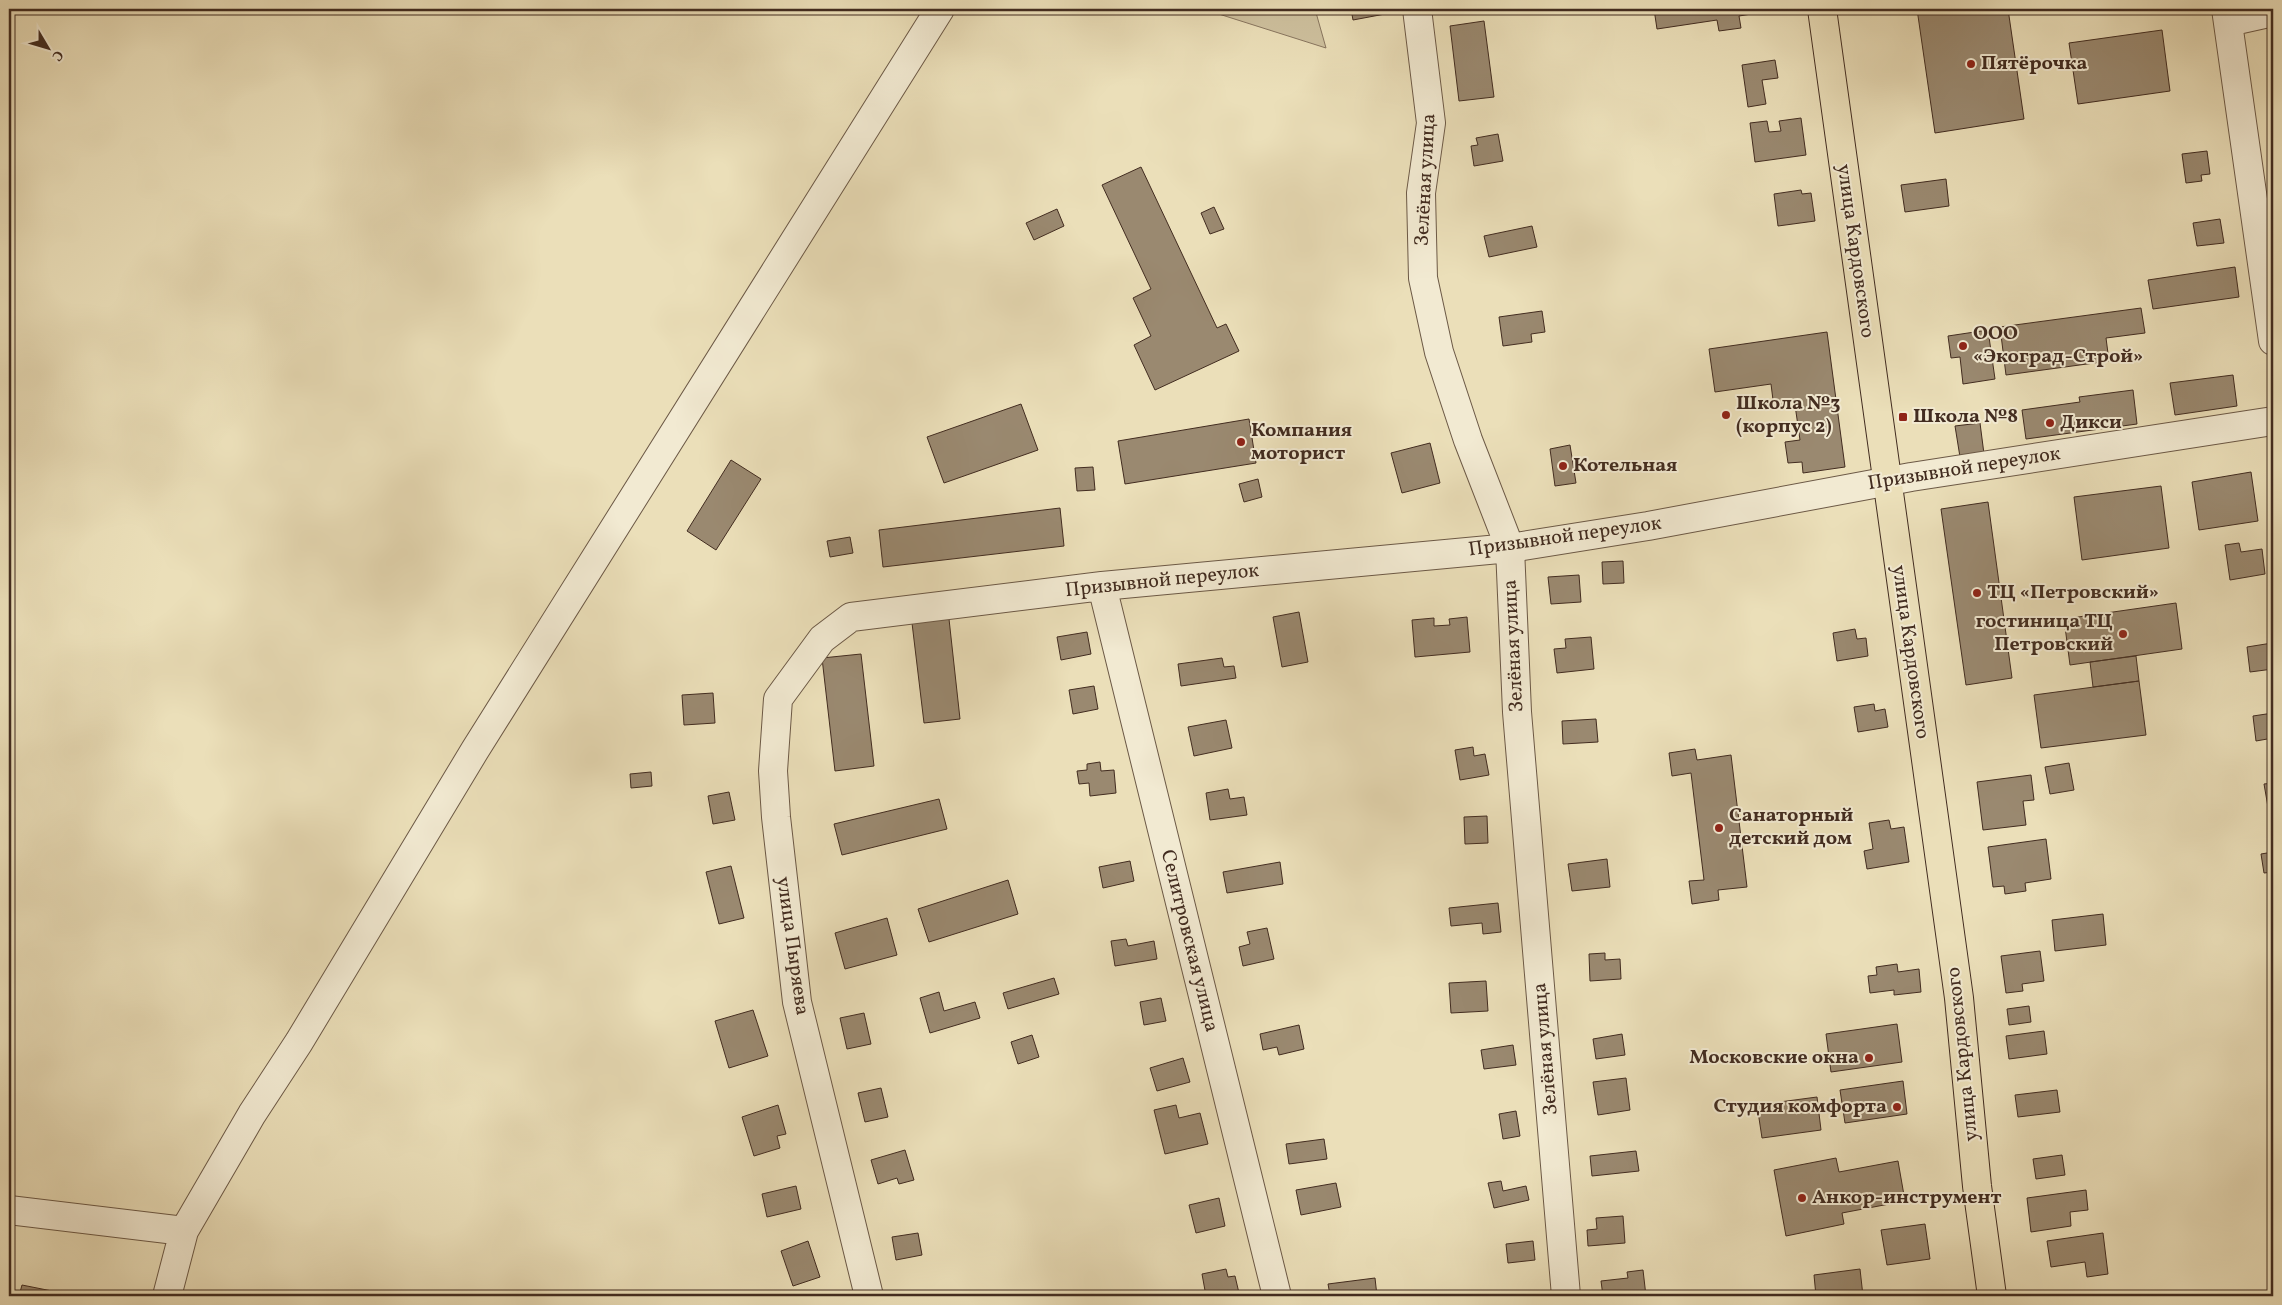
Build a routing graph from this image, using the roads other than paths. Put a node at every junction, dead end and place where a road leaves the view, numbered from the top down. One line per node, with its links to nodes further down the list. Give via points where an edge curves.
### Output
1 (940, 9): 13 (street, via 475,750)
2 (1418, 9): 9 (street, Зелёная улица, via 1431,123 1421,193 1422,278 1439,352 1468,440)
3 (1822, 9): 8 (main road, улица Кардовского)
4 (2273, 12): 5 (street)
5 (2227, 15): 6 (street)
6 (2273, 341)
7 (2273, 421): 8 (street, Призывной переулок)
8 (1886, 481): 9 (street, Призывной переулок, via 1648,526); 18 (main road, улица Кардовского, via 1959,998 1977,1186)
9 (1510, 548): 10 (street, Призывной переулок); 17 (street, Зелёная улица, via 1517,712)
10 (1102, 586): 11 (street, Призывной переулок); 16 (street, Селитровская улица)
11 (851, 617): 15 (street, улица Пыряева, via 822,639 778,698 773,771 797,1002)
12 (9, 1210): 13 (street)
13 (184, 1231): 14 (street)
14 (167, 1296)
15 (869, 1296)
16 (1277, 1296)
17 (1566, 1296)
18 (1992, 1296)

